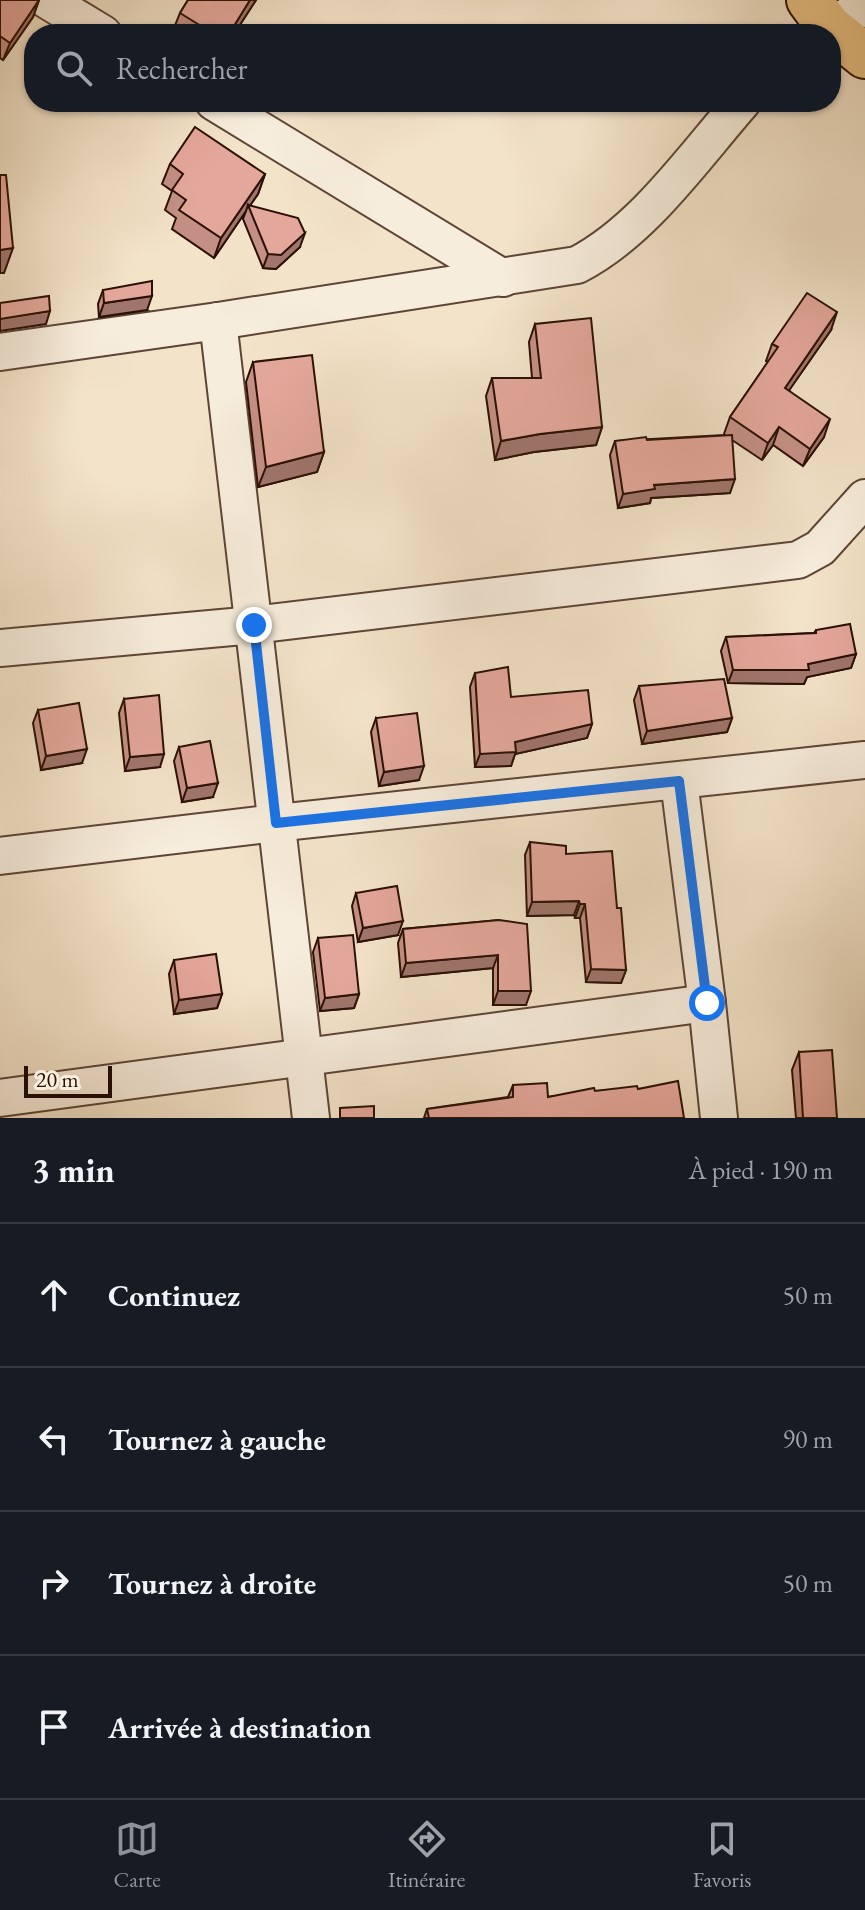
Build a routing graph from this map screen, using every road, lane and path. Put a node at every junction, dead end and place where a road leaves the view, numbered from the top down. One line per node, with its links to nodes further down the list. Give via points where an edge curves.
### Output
1 (47, 0): 3 (street)
2 (839, 14): 4 (main road)
3 (87, 24)
4 (865, 56)
5 (230, 112): 7 (street)
6 (733, 112): 7 (street, via 618,240 577,265)
7 (503, 278): 8 (street)
8 (218, 321): 9 (street); 11 (street)
9 (0, 352)
10 (865, 498): 11 (street, via 820,548 798,560)
11 (254, 625): 12 (street); 15 (street)
12 (0, 648)
13 (865, 760): 14 (street)
14 (679, 781): 15 (street); 17 (street)
15 (276, 823): 16 (street); 18 (street)
16 (0, 856)
17 (707, 1003): 18 (street); 21 (street)
18 (304, 1057): 19 (street); 20 (street)
19 (0, 1098)
20 (311, 1118)
21 (719, 1118)

